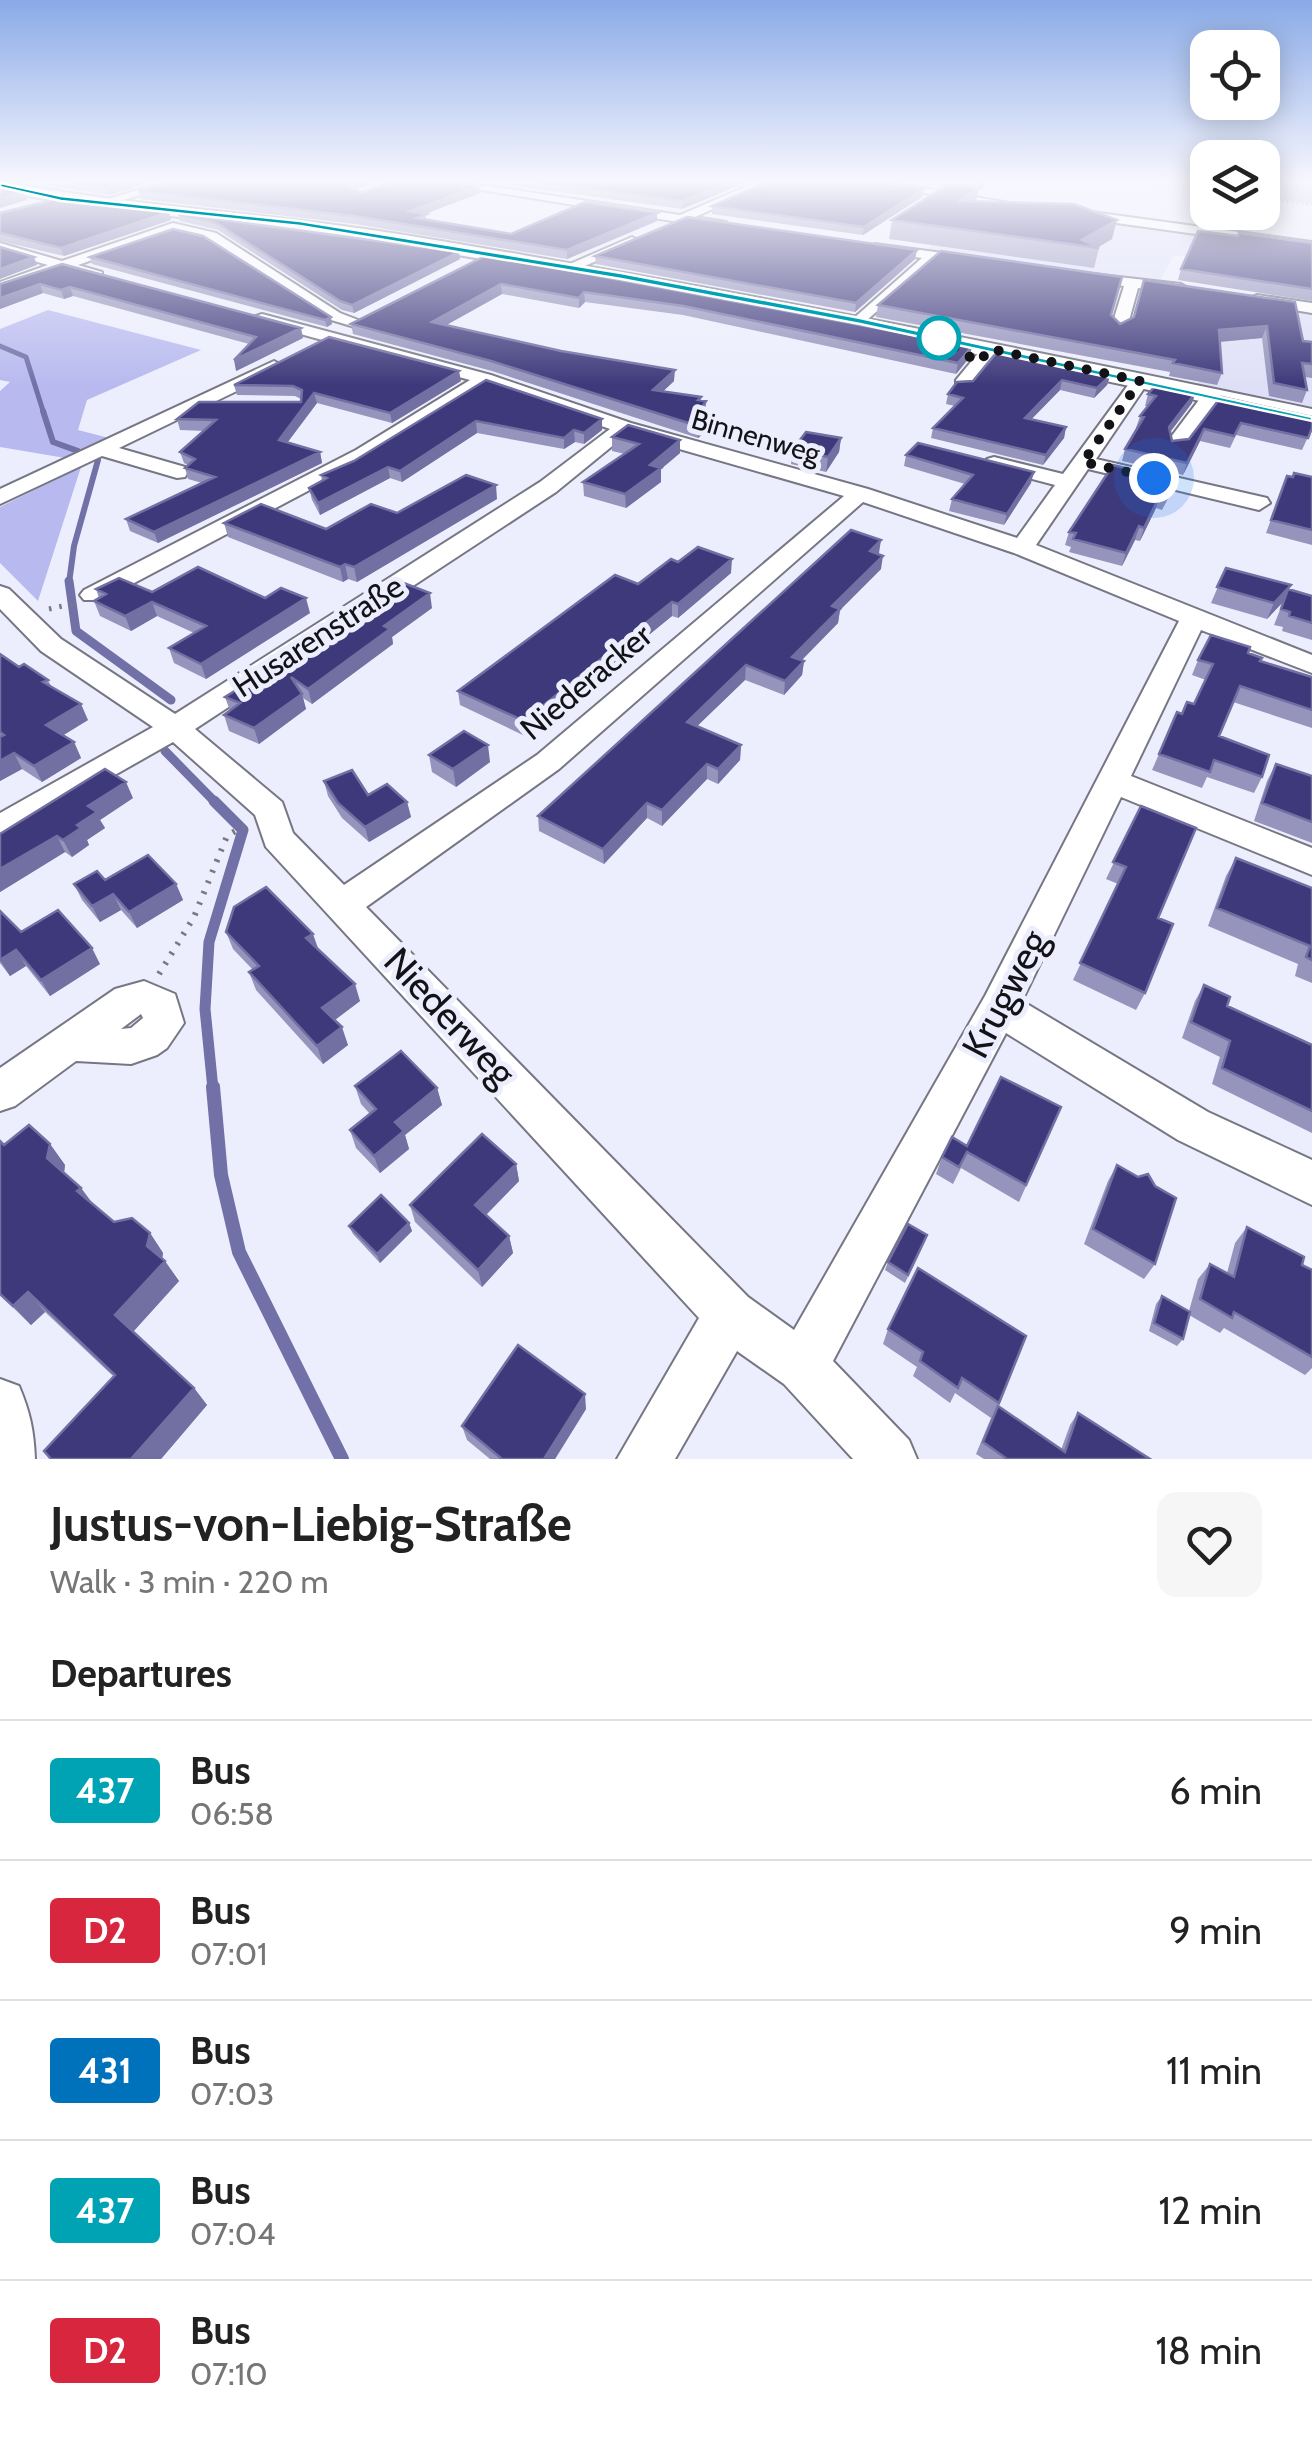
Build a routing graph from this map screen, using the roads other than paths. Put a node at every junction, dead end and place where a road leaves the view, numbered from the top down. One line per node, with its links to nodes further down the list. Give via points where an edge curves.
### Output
1 (7, 249): 10 (street)
2 (111, 249): 10 (street)
3 (231, 249): 23 (street, via 334,316)
4 (460, 249): 7 (main road)
5 (612, 249): 11 (street)
6 (885, 249): 8 (street)
7 (490, 254): 11 (main road); 12 (street)
8 (933, 256): 9 (street); 22 (street)
9 (988, 264)
10 (64, 266): 14 (street); 16 (street)
11 (570, 267): 22 (main road)
12 (456, 271)
13 (1062, 274): 15 (street)
14 (121, 282)
15 (1132, 283): 17 (street); 24 (street)
16 (0, 287)
17 (1188, 290)
18 (1243, 298): 19 (street)
19 (1312, 308)
20 (236, 312): 25 (street, Binnenweg)
21 (374, 314): 23 (street)
22 (860, 321): 26 (main road)
23 (358, 323): 25 (street)
24 (1118, 328)
25 (332, 337): 27 (street, Binnenweg); 31 (street)
26 (991, 349): 28 (main road); 29 (street)
27 (485, 379): 34 (street, Binnenweg); 46 (street, via 363,454)
28 (1140, 381): 30 (main road); 38 (street)
29 (962, 384)
30 (1212, 396): 33 (main road); 35 (street)
31 (199, 403): 32 (street); 36 (street)
32 (244, 406)
33 (1312, 417)
34 (624, 427): 41 (street, Binnenweg); 49 (street, Husarenstraße, via 548,487)
35 (1174, 445)
36 (100, 449): 39 (street); 42 (street)
37 (977, 459): 40 (street)
38 (1083, 462): 40 (street); 43 (street)
39 (177, 472)
40 (1069, 482): 44 (street)
41 (860, 494): 44 (street, Binnenweg); 53 (street, Niederacker, via 548,762)
42 (0, 497)
43 (1259, 503)
44 (1022, 548): 47 (street, Binnenweg)
45 (0, 594): 49 (street, Niederweg, via 51,646)
46 (93, 595)
47 (1196, 616): 48 (street, Binnenweg); 50 (street, Krugweg)
48 (1312, 665)
49 (175, 728): 51 (street, Husarenstraße); 53 (street, Niederweg, via 270,810 278,838)
50 (1114, 782): 52 (street); 55 (street, Krugweg)
51 (0, 828)
52 (1312, 862)
53 (343, 904): 58 (street, Niederweg)
54 (144, 997): 56 (street, via 129,1000)
55 (1000, 1008): 57 (street, via 1192,1126); 59 (street, Krugweg)
56 (0, 1092)
57 (1312, 1183)
58 (730, 1314): 59 (street, Niederweg); 62 (street)
59 (802, 1366): 63 (street, Niederweg)
60 (0, 1405): 61 (street)
61 (8, 1459)
62 (644, 1459)
63 (890, 1459)

